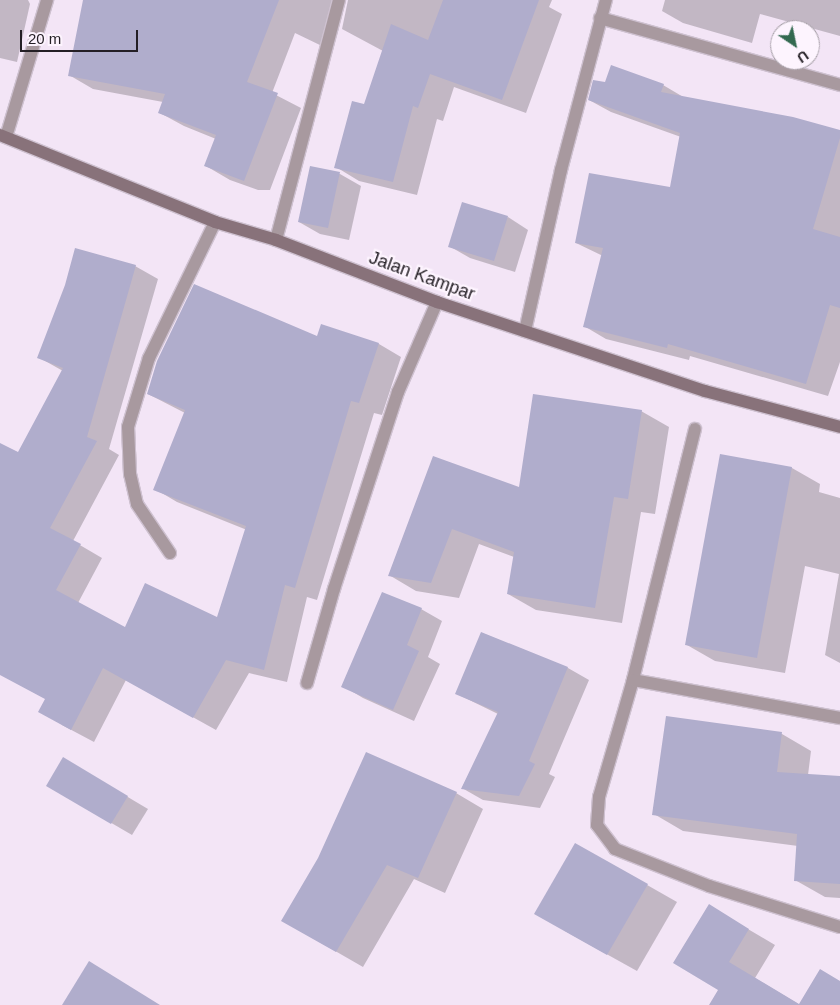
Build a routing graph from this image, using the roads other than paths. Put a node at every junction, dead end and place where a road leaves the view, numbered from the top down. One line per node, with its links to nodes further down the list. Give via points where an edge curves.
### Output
1 (47, 0): 6 (street)
2 (339, 0): 8 (street)
3 (606, 0): 4 (street)
4 (600, 18): 5 (street); 10 (street, via 561,170)
5 (840, 85)
6 (3, 136): 7 (street, Jalan Kampar)
7 (215, 222): 8 (street, Jalan Kampar); 13 (street, via 149,358 128,427 130,474 137,504)
8 (276, 240): 9 (street, Jalan Kampar)
9 (437, 302): 10 (street, Jalan Kampar); 15 (street, via 398,392)
10 (525, 331): 11 (street, Jalan Kampar, via 705,391)
11 (840, 427)
12 (695, 428): 14 (street)
13 (170, 553)
14 (633, 680): 16 (street); 17 (street, via 599,797 597,825 615,849 710,886)
15 (307, 683)
16 (840, 718)
17 (840, 927)

